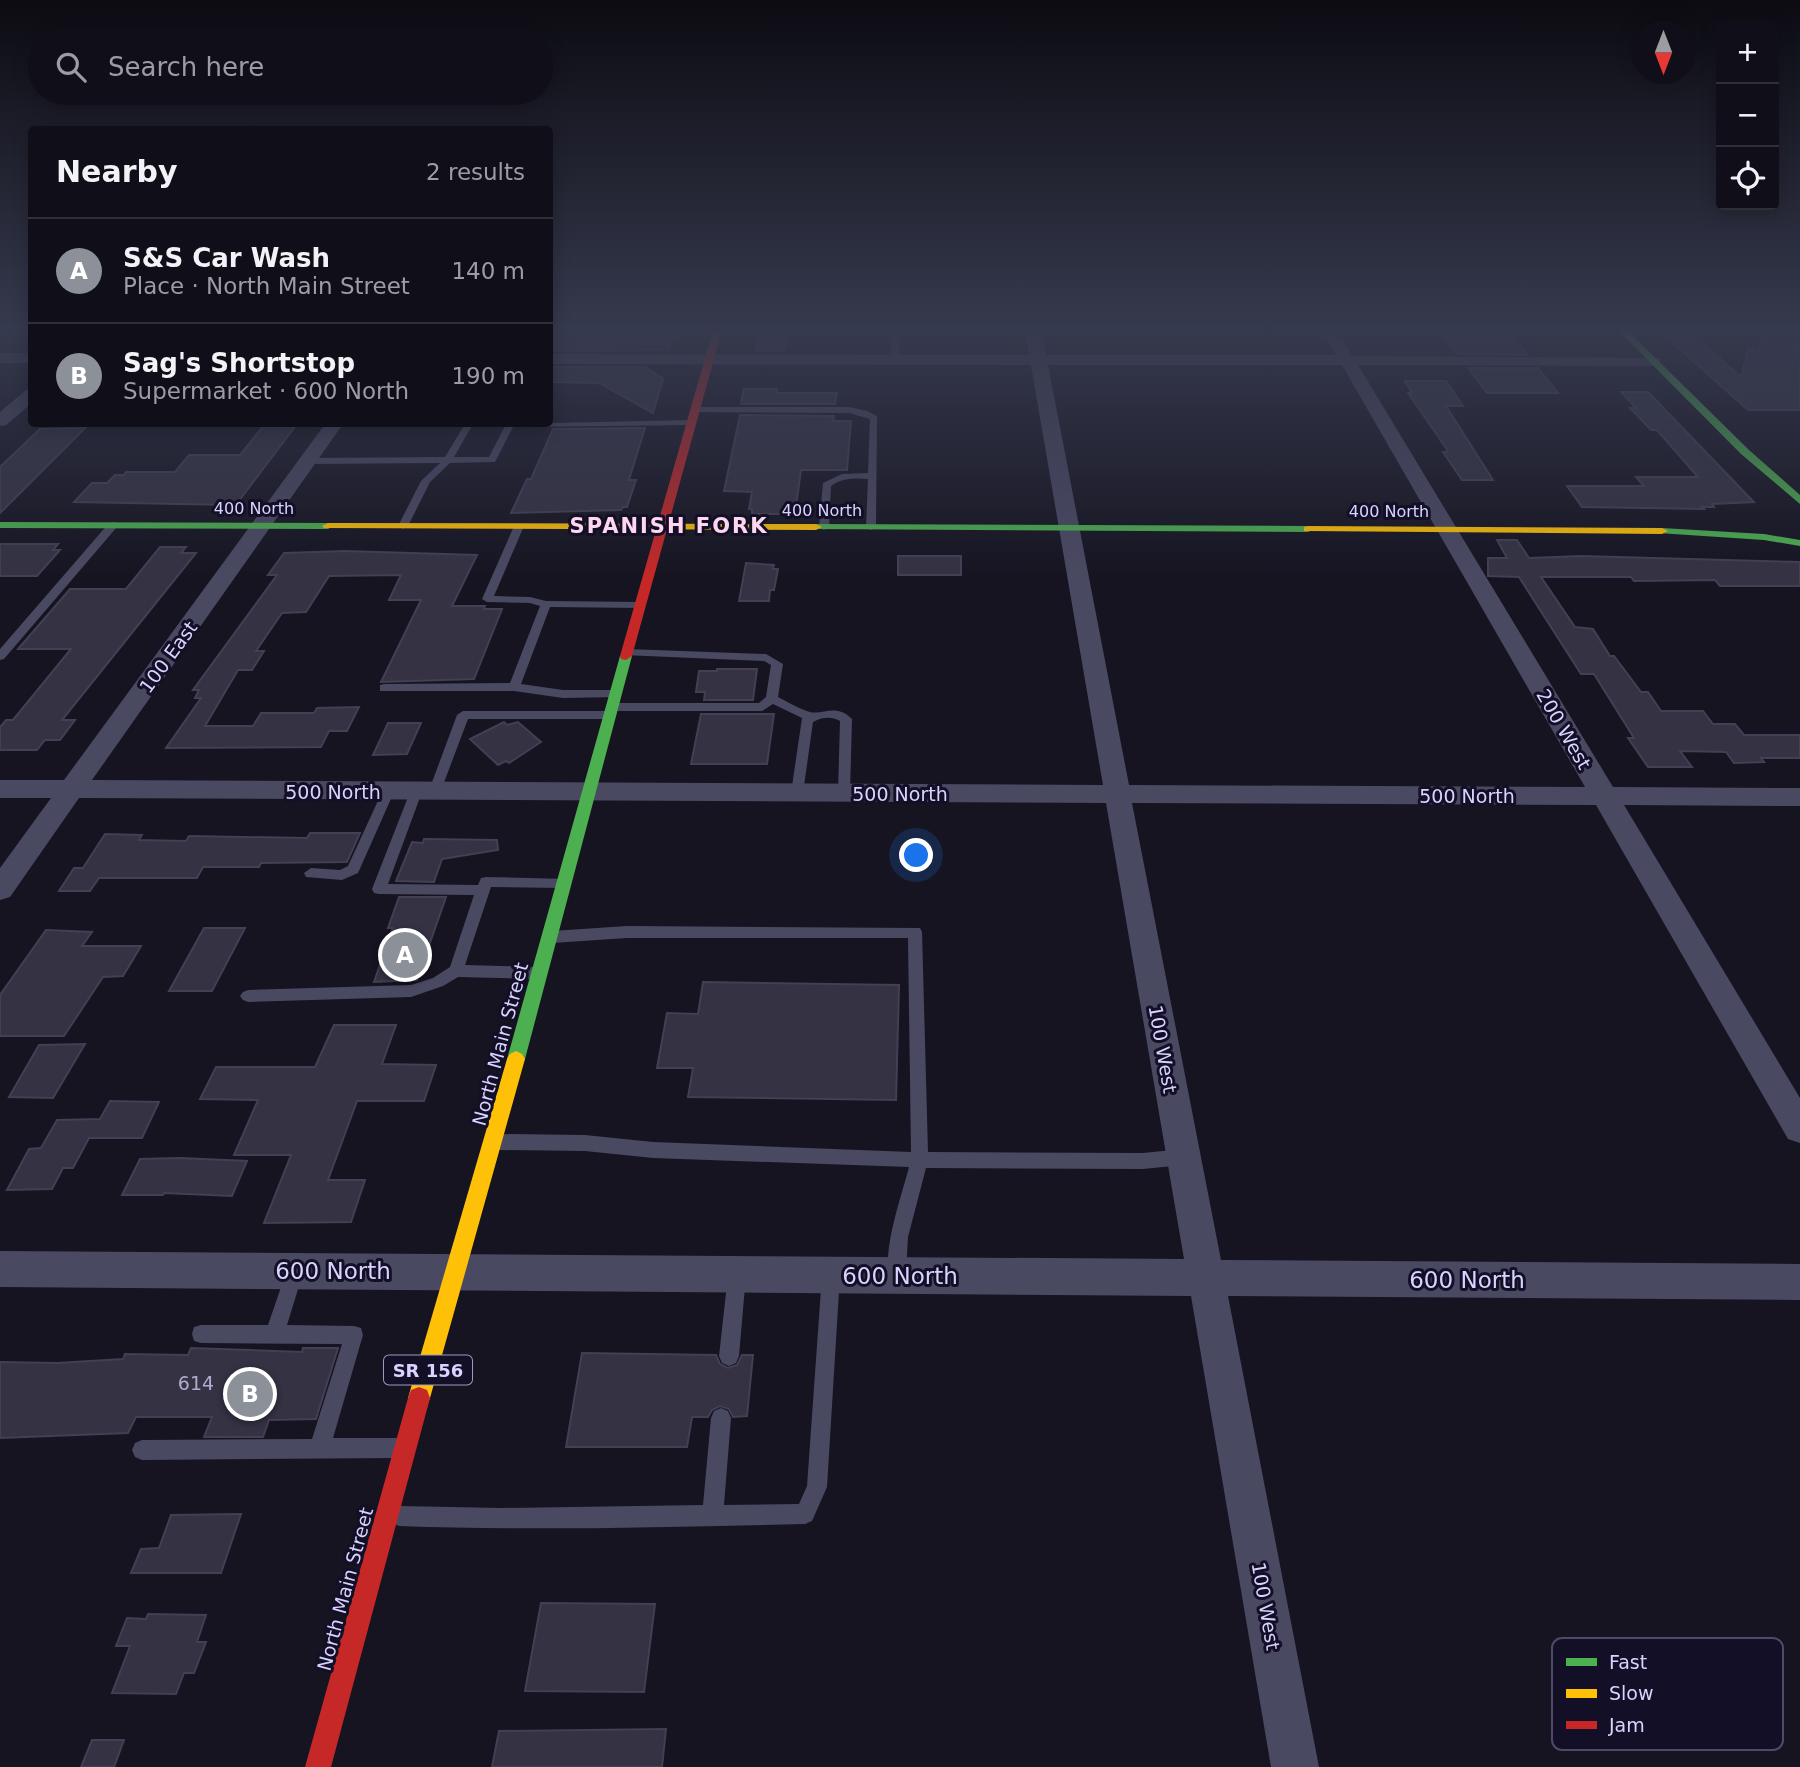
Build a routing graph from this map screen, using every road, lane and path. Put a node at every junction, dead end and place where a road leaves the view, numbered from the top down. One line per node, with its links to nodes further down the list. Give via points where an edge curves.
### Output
1 (694, 412): 7 (main road, North Main Street / SR 156)
2 (794, 412): 7 (lane)
3 (861, 412): 14 (lane, via 874,418)
4 (1047, 412): 27 (street, 100 West)
5 (1378, 412): 28 (street, 200 West)
6 (1705, 412): 15 (main road)
7 (693, 417): 8 (lane); 23 (main road, North Main Street / SR 156)
8 (553, 422)
9 (332, 427): 13 (street, 100 East)
10 (467, 427): 12 (lane)
11 (508, 427): 12 (lane, via 492,460)
12 (447, 460): 13 (lane); 21 (lane, via 426,481)
13 (308, 461): 20 (street, 100 East)
14 (873, 477): 24 (lane, via 846,476 827,485); 25 (lane)
15 (1784, 485): 16 (main road); 17 (main road)
16 (1800, 493)
17 (1800, 501)
18 (0, 525): 19 (main road, 400 North)
19 (113, 525): 20 (main road, 400 North); 34 (lane)
20 (263, 526): 21 (main road, 400 North); 41 (street, 100 East)
21 (402, 526): 22 (main road, 400 North)
22 (519, 526): 23 (main road, 400 North); 31 (lane, via 487,599)
23 (662, 527): 24 (main road, 400 North); 32 (main road, North Main Street / SR 156)
24 (824, 527): 25 (main road, 400 North)
25 (871, 527): 27 (main road, 400 North)
26 (1800, 527): 29 (main road, 400 North)
27 (1068, 528): 28 (main road, 400 North); 47 (street, 100 West)
28 (1447, 528): 29 (main road, 400 North); 48 (street, 200 West)
29 (1643, 530): 30 (main road, 400 North)
30 (1800, 543)
31 (546, 604): 32 (lane); 35 (lane)
32 (640, 605): 33 (main road, North Main Street / SR 156)
33 (627, 653): 37 (lane, via 766,658 777,664); 38 (main road, North Main Street / SR 156)
34 (0, 656)
35 (514, 687): 36 (lane); 38 (lane)
36 (384, 688)
37 (772, 699): 38 (lane, via 762,707); 39 (lane)
38 (613, 706): 43 (lane, via 463,715); 44 (main road, North Main Street / SR 156)
39 (811, 717): 45 (lane); 46 (lane, via 838,714 846,719)
40 (0, 789): 41 (street, 500 North)
41 (72, 790): 42 (street, 500 North); 52 (street, 100 East)
42 (388, 792): 43 (street, 500 North); 50 (lane, via 353,869 342,875)
43 (425, 792): 44 (street, 500 North); 53 (lane, via 379,889)
44 (588, 792): 45 (street, 500 North); 51 (main road, North Main Street / SR 156)
45 (797, 793): 46 (street, 500 North)
46 (844, 793): 47 (street, 500 North)
47 (1116, 795): 48 (street, 500 North); 60 (street, 100 West)
48 (1603, 797): 49 (street, 500 North); 58 (street, 200 West)
49 (1800, 797)
50 (311, 873)
51 (565, 883): 53 (lane, via 486,882); 54 (main road, North Main Street / SR 156)
52 (0, 889)
53 (483, 890): 55 (lane)
54 (551, 937): 56 (main road, North Main Street / SR 156); 61 (lane, via 627,932 915,932)
55 (456, 971): 56 (lane); 57 (lane, via 411,991)
56 (541, 973): 59 (main road, North Main Street / SR 156)
57 (248, 996)
58 (1800, 1128)
59 (494, 1142): 61 (lane); 64 (main road, North Main Street / SR 156)
60 (1183, 1157): 61 (lane, via 1143,1161); 68 (street, 100 West)
61 (919, 1160): 67 (lane, via 899,1237)
62 (0, 1269): 63 (street, 600 North)
63 (295, 1271): 64 (street, 600 North); 71 (lane)
64 (454, 1272): 65 (street, 600 North); 74 (main road, North Main Street / SR 156)
65 (737, 1275): 66 (street, 600 North); 72 (lane)
66 (831, 1275): 67 (street, 600 North); 78 (lane, via 817,1487 805,1514)
67 (897, 1276): 68 (street, 600 North)
68 (1205, 1278): 69 (street, 600 North); 80 (street, 100 West)
69 (1800, 1282)
70 (201, 1334): 71 (lane)
71 (274, 1335): 76 (lane, via 354,1335)
72 (729, 1356)
73 (721, 1418): 78 (lane)
74 (406, 1448): 76 (lane); 77 (main road, North Main Street / SR 156)
75 (142, 1450): 76 (lane)
76 (319, 1450)
77 (387, 1516): 78 (lane); 79 (main road, North Main Street / SR 156)
78 (712, 1517)
79 (318, 1767)
80 (1295, 1767)

